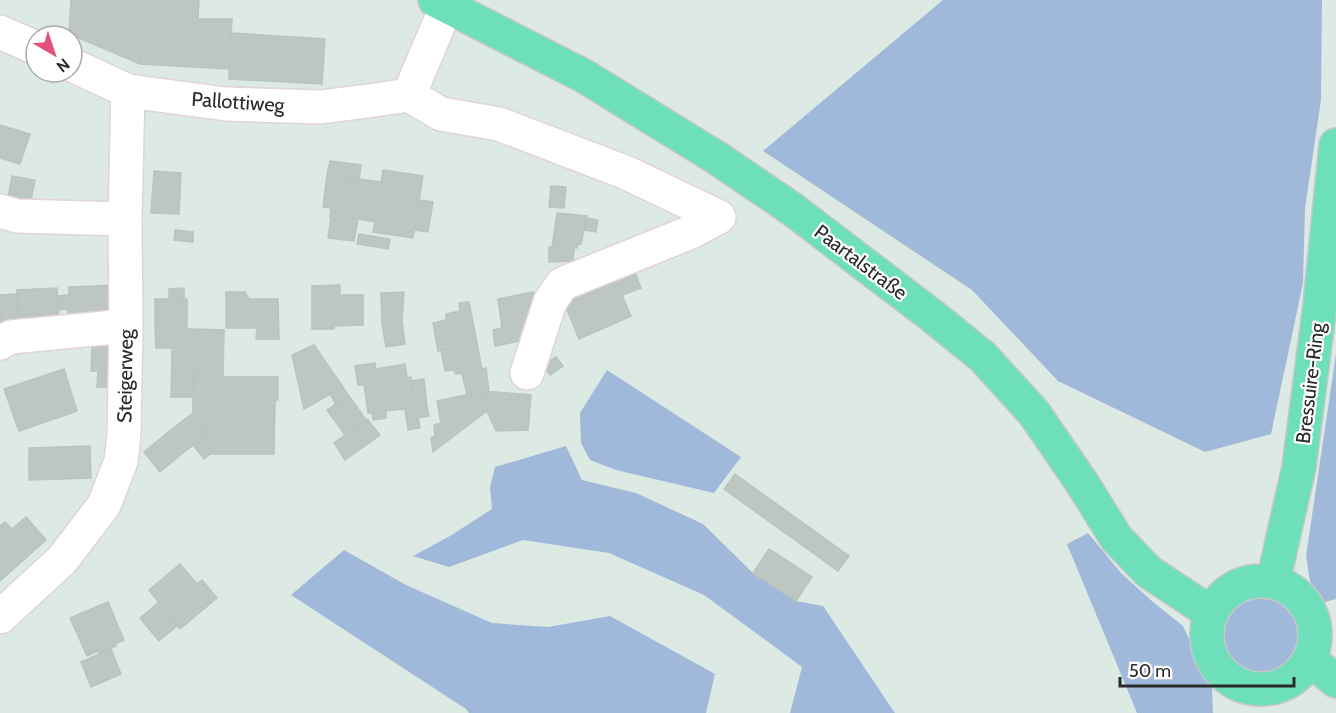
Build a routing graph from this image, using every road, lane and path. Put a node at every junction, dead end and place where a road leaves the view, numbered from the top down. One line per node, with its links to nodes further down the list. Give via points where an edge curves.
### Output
1 (441, 2): 6 (street); 14 (main road, Paartalstraße, via 584,76 717,158 792,209 935,318 983,357 1034,413 1117,539 1149,572)
2 (0, 32): 3 (street)
3 (24, 43)
4 (84, 71): 5 (street, Pallottiweg)
5 (128, 91): 6 (street, Pallottiweg, via 226,104 320,107); 9 (street, Steigerweg)
6 (409, 94): 12 (street, via 441,114 499,124 627,173 719,217 562,284 549,302)
7 (1336, 145): 13 (main road, Bressuire-Ring, via 1299,466)
8 (0, 211): 9 (street, via 16,216)
9 (125, 219): 10 (street, Steigerweg)
10 (126, 326): 11 (street, via 11,338); 15 (street, Steigerweg, via 121,460 104,505 62,560)
11 (0, 343)
12 (527, 373)
13 (1273, 582): 14 (main road, via 1255,581 1238,586 1223,595); 16 (main road, via 1299,596 1308,608 1315,635)
14 (1211, 612): 18 (main road, via 1207,646 1214,663 1239,686)
15 (0, 616)
16 (1309, 659): 17 (main road); 18 (main road, via 1288,682 1258,689)
17 (1336, 681)
18 (1242, 701)

